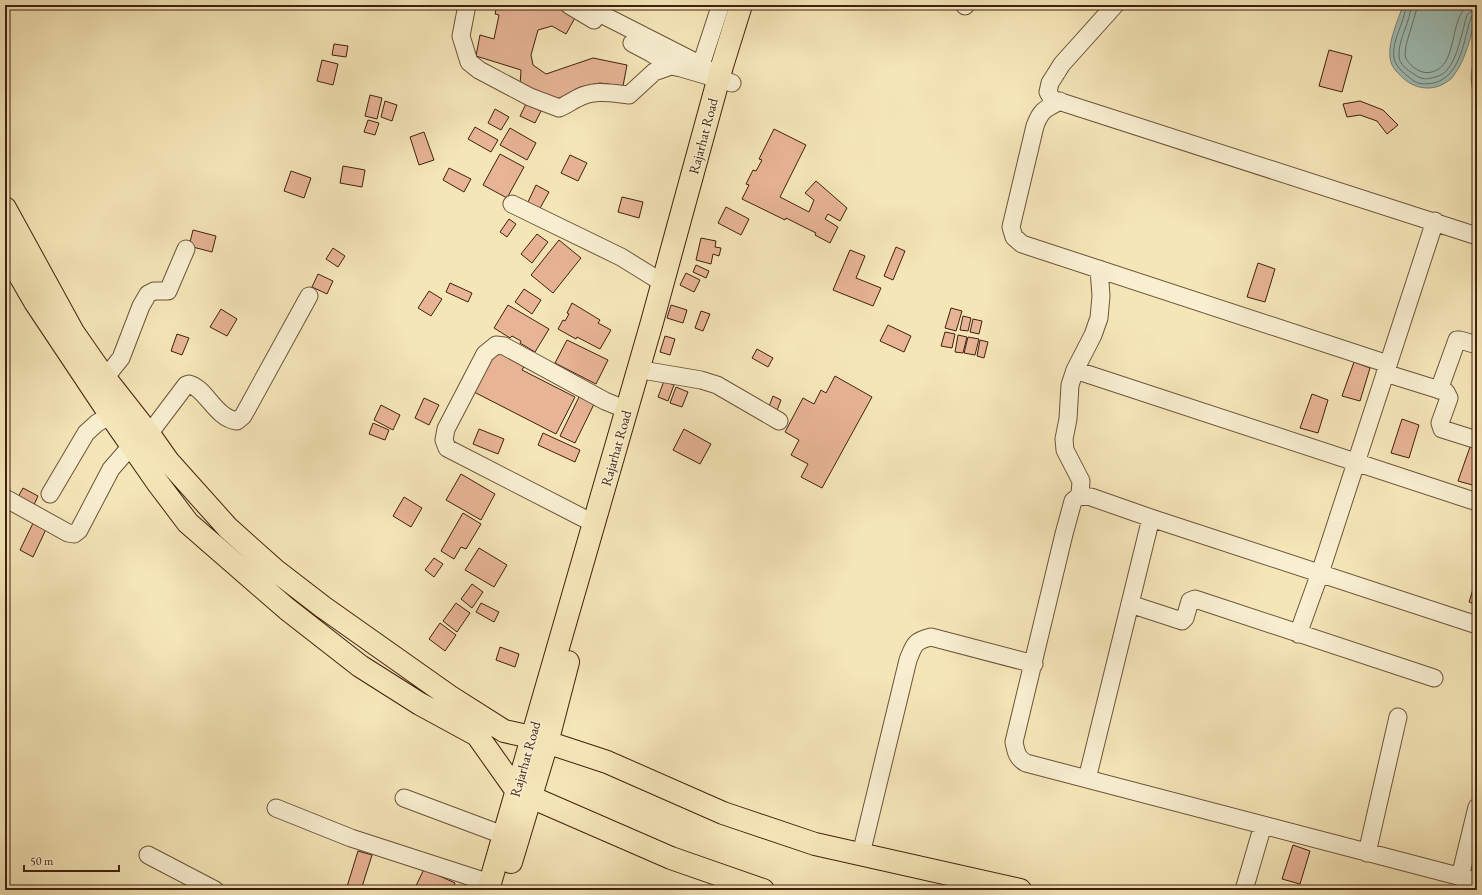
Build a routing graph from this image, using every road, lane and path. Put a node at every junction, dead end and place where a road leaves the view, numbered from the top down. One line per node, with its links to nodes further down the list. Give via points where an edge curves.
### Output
1 (466, 5): 6 (street, via 461,36 469,62 530,97 559,108 582,96 600,91 629,95 654,72)
2 (569, 5): 6 (street)
3 (586, 5): 7 (street)
4 (1115, 5): 8 (street, via 1062,64 1050,83 1048,92 1052,99)
5 (734, 8): 7 (main road, Rajarhat Road); 7 (street)
6 (671, 66): 7 (street)
7 (718, 75): 16 (main road, Rajarhat Road); 21 (main road, Rajarhat Road, via 709,158)
8 (1060, 101): 11 (street); 15 (street, via 1039,114 1011,227 1014,238 1022,244)
9 (512, 204): 16 (street, via 621,257)
10 (5, 208): 22 (main road, via 72,332)
11 (1434, 221): 12 (street); 19 (street)
12 (1477, 236)
13 (186, 249): 22 (street, via 168,291 154,291 148,294 121,358)
14 (5, 250): 25 (main road, via 35,302)
15 (1099, 269): 19 (street); 20 (street, via 1099,318)
16 (663, 283): 24 (main road, Rajarhat Road)
17 (309, 296): 27 (street, via 243,416 237,421 230,420 196,387 188,384)
18 (1477, 345): 23 (street, via 1457,340)
19 (1386, 369): 23 (street); 29 (street)
20 (1075, 370): 29 (street); 31 (street, via 1070,385 1064,439 1065,450 1080,481)
21 (648, 371): 26 (street, via 701,380 718,386); 43 (main road, Rajarhat Road)
22 (105, 378): 25 (main road)
23 (1439, 390): 28 (street, via 1446,392 1449,398 1440,423 1442,429)
24 (627, 410): 35 (main road, Rajarhat Road); 35 (street, via 605,401 504,346 496,345 485,354 446,429 444,440 447,448)
25 (119, 411): 27 (main road); 30 (street, via 97,423 86,433)
26 (779, 421)
27 (140, 440): 32 (street, via 111,469 79,530 74,534); 43 (main road, via 168,461 228,528 274,570 322,607 449,696 504,731); 45 (main road, via 188,523 287,609 360,666 477,735)
28 (1477, 440)
29 (1356, 462): 33 (street); 36 (street)
30 (50, 494)
31 (1080, 495): 34 (street); 40 (street, via 1073,501)
32 (5, 498)
33 (1477, 502)
34 (1151, 518): 36 (street); 37 (street)
35 (594, 524): 43 (main road, Rajarhat Road)
36 (1320, 573): 38 (street); 39 (street)
37 (1130, 604): 39 (street, via 1182,621 1190,601 1195,599); 44 (street)
38 (1477, 625)
39 (1298, 634): 41 (street)
40 (1034, 664): 44 (street, via 1014,742 1016,754 1026,763); 52 (street, via 931,636 919,640 908,660)
41 (1434, 678)
42 (1398, 717): 51 (street)
43 (539, 740): 45 (main road, Rajarhat Road); 52 (main road, via 607,762 723,813 815,844)
44 (1087, 778): 49 (street)
45 (523, 794): 50 (main road, Rajarhat Road); 56 (main road, Rajarhat Road); 58 (main road, via 671,858)
46 (404, 798): 50 (street)
47 (1477, 807): 54 (street)
48 (276, 808): 56 (street, via 351,838)
49 (1263, 825): 51 (street); 60 (street)
50 (503, 835): 56 (main road, Rajarhat Road)
51 (1367, 853): 54 (street)
52 (861, 854): 59 (main road)
53 (148, 855): 57 (street)
54 (1460, 877): 55 (street)
55 (1477, 881)
56 (493, 888)
57 (215, 890)
58 (763, 890)
59 (1020, 890)
60 (1244, 890)

